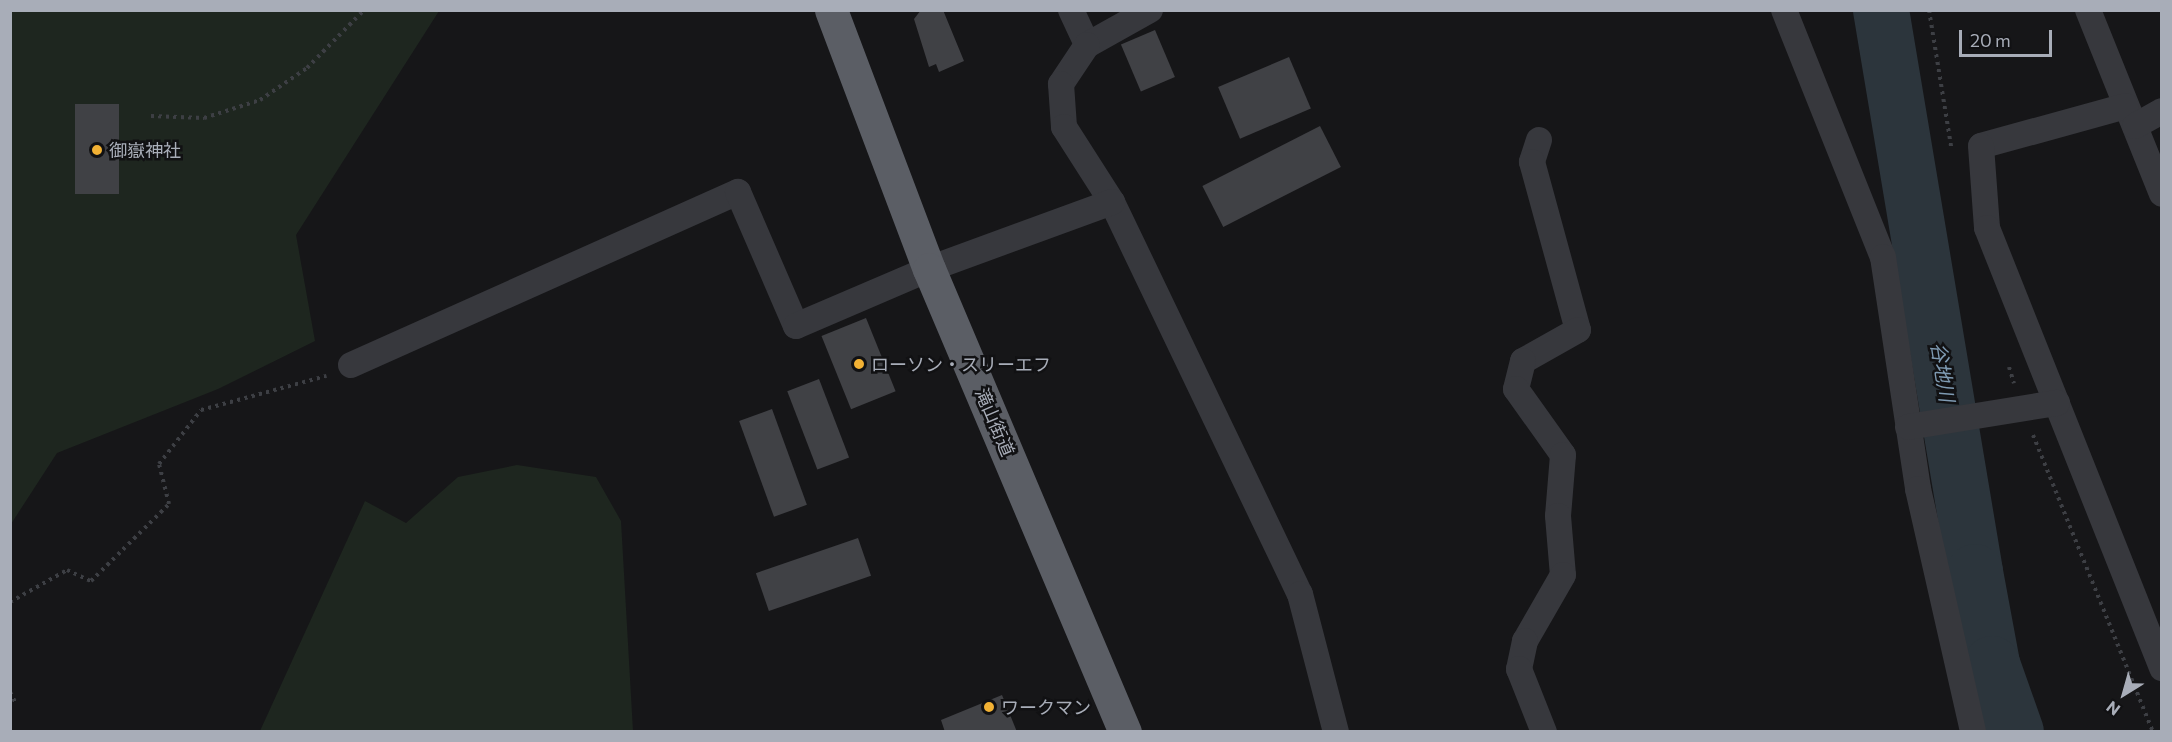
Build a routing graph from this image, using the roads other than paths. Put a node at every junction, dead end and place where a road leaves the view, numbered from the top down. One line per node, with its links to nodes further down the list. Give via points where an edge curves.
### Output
1 (831, 10): 12 (highway, 滝山街道)
2 (1071, 10): 6 (street)
3 (1150, 10): 6 (street)
4 (1784, 10): 15 (street, via 1882,257)
5 (2088, 10): 8 (street)
6 (1087, 45): 11 (street, via 1061,84 1064,127)
7 (2162, 111): 8 (street)
8 (2130, 116): 10 (street); 14 (street, via 1982,146 1987,228)
9 (1539, 140): 19 (street, via 1532,162 1578,330 1523,361 1516,390 1563,455 1558,516 1563,575 1524,641 1519,669)
10 (2162, 194)
11 (1112, 202): 12 (street); 18 (street, via 1300,594)
12 (929, 269): 13 (street, via 796,326 738,192); 17 (highway, 滝山街道)
13 (351, 364)
14 (2056, 403): 15 (street); 16 (street)
15 (1916, 425): 20 (street)
16 (2162, 668)
17 (1125, 732)
18 (1336, 732)
19 (1544, 732)
20 (1973, 732)

